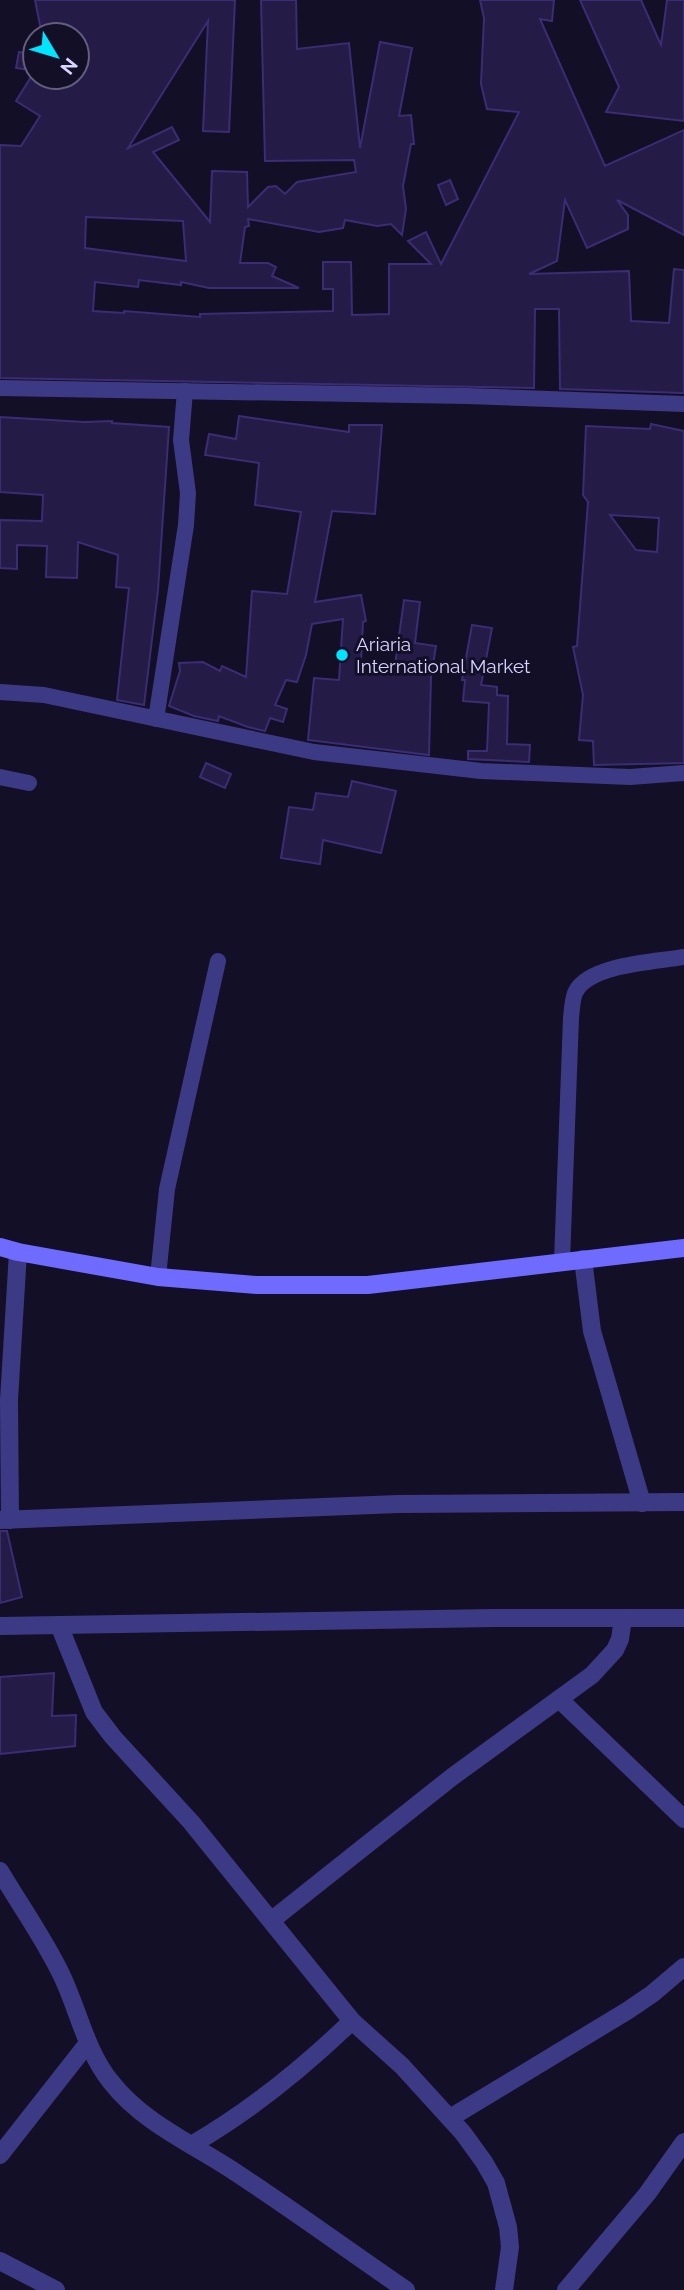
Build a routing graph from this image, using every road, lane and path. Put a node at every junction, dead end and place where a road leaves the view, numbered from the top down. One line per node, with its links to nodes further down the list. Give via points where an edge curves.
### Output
1 (0, 388): 2 (street)
2 (185, 391): 3 (street); 5 (street, via 181,440 188,493 186,525)
3 (684, 404)
4 (0, 692): 5 (street, via 44,695)
5 (156, 719): 6 (street, via 314,752 481,771 630,777)
6 (684, 773)
7 (0, 777): 8 (street)
8 (29, 783)
9 (684, 957): 15 (street, via 589,976 576,991 570,1018)
10 (218, 961): 16 (street, via 167,1189)
11 (0, 1247): 13 (main road)
12 (684, 1248): 14 (main road)
13 (18, 1252): 16 (main road); 19 (street)
14 (583, 1259): 15 (main road); 18 (street, via 592,1331)
15 (562, 1262): 16 (main road, via 368,1285 257,1285)
16 (158, 1277)
17 (684, 1502): 18 (street)
18 (642, 1503): 19 (street, via 398,1504)
19 (5, 1520)
20 (623, 1618): 21 (street); 22 (street); 24 (street, via 620,1639 608,1659)
21 (684, 1618)
22 (59, 1625): 23 (street); 27 (street, via 94,1712)
23 (0, 1626)
24 (559, 1699): 25 (street); 27 (street)
25 (684, 1819)
26 (0, 1871): 30 (street, via 62,1976)
27 (272, 1920): 29 (street)
28 (684, 1967): 31 (street, via 627,2011)
29 (352, 2021): 31 (street); 33 (street, via 250,2108)
30 (88, 2043): 33 (street, via 126,2099 167,2131); 34 (street)
31 (450, 2118): 38 (street, via 484,2162 504,2207 510,2247)
32 (684, 2143): 39 (street)
33 (193, 2144): 37 (street)
34 (0, 2155)
35 (0, 2261): 36 (street)
36 (56, 2290)
37 (406, 2290)
38 (504, 2290)
39 (566, 2290)

